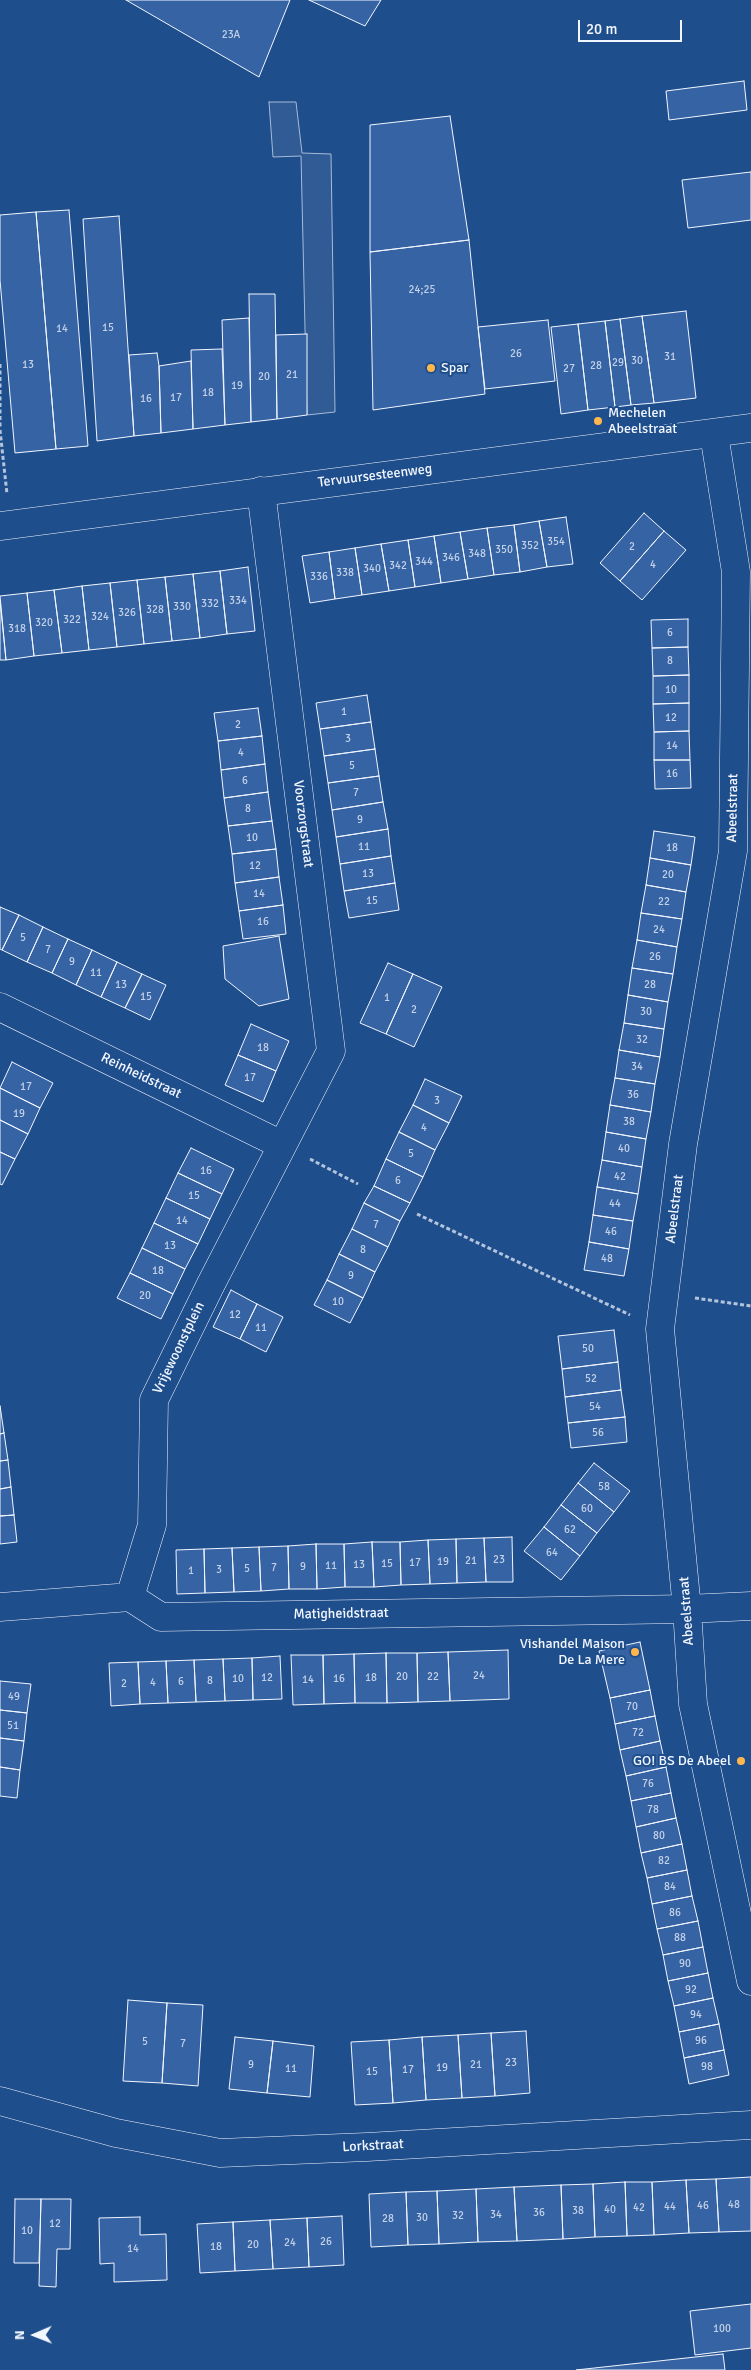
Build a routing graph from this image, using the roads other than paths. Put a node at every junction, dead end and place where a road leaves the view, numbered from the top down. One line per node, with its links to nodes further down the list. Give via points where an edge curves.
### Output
1 (751, 428): 2 (street, Tervuursesteenweg)
2 (714, 434): 3 (street, Tervuursesteenweg); 10 (street, Abeelstraat, via 736,572 733,851 683,1144 660,1329)
3 (261, 491): 4 (street, Tervuursesteenweg); 6 (street, Voorzorgstraat, via 331,1051)
4 (5, 525)
5 (0, 1007): 6 (street, Reinheidstraat)
6 (282, 1145): 7 (street, Vrijewoonstplein, via 154,1400 152,1525)
7 (130, 1597): 9 (street); 10 (street, Matigheidstraat, via 161,1617)
8 (751, 1606): 10 (street, Matigheidstraat)
9 (0, 1607)
10 (688, 1609): 11 (street, Abeelstraat, via 693,1704)
11 (751, 1982)
12 (0, 2101): 13 (street, Lorkstraat, via 116,2133 220,2153)
13 (751, 2125)

